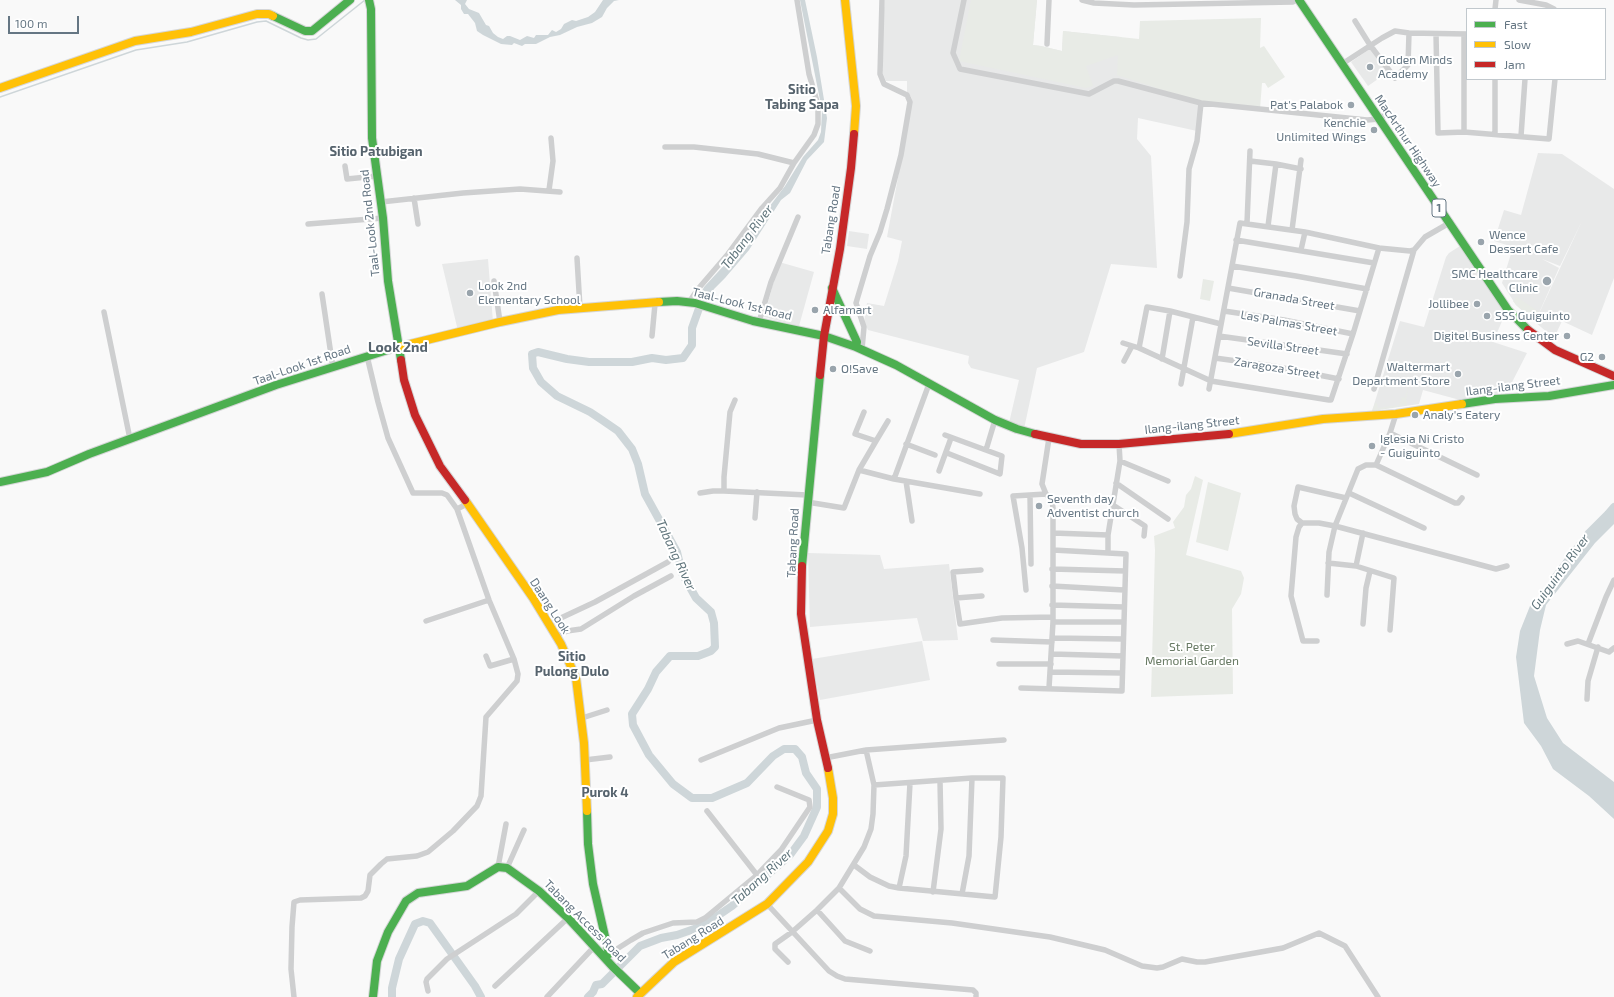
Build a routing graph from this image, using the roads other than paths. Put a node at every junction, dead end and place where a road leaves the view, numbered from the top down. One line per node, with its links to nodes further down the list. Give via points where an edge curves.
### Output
1 (350, 0): 26 (main road, via 312,31 305,31 269,14 257,14 190,32 135,41)
2 (369, 0): 41 (main road, Taal-Look 2nd Road, via 372,138)
3 (797, 0): 37 (street, via 809,74 818,105 818,124 814,135)
4 (845, 0): 64 (main road, Tabang Road, via 856,106 852,168)
5 (882, 0): 86 (street, via 880,74 884,84 907,95 910,102 901,155 887,209 856,303 864,327)
6 (964, 0): 27 (street, via 953,53 960,69 1089,94 1114,80)
7 (1050, 0): 20 (street)
8 (1082, 0): 14 (street, via 1094,3)
9 (1296, 0): 13 (street)
10 (1300, 0): 22 (main road, MacArthur Highway / 1)
11 (1305, 0): 22 (main road, MacArthur Highway / 1)
12 (1519, 0): 15 (street)
13 (1259, 1): 14 (street)
14 (1150, 2)
15 (1552, 8)
16 (1355, 21): 21 (street)
17 (1409, 33): 18 (street); 21 (street, via 1395,31); 21 (street, via 1408,65 1395,78)
18 (1436, 34): 19 (street); 29 (street, via 1438,133)
19 (1466, 34): 29 (street)
20 (1047, 44)
21 (1370, 45): 22 (street)
22 (1344, 63): 28 (main road, MacArthur Highway / 1)
23 (1495, 80): 30 (street)
24 (1525, 80): 31 (street)
25 (1555, 80): 31 (street, via 1549,139)
26 (0, 88)
27 (1201, 103): 28 (street, via 1367,120); 62 (street, via 1197,141 1190,169)
28 (1381, 118): 48 (main road, MacArthur Highway / 1)
29 (1464, 132): 30 (street)
30 (1495, 134): 31 (street)
31 (1521, 136)
32 (551, 138): 42 (street, via 553,161)
33 (665, 147): 37 (street, via 694,147 758,154)
34 (1250, 151): 36 (street)
35 (1301, 160): 40 (street)
36 (1250, 161): 38 (street); 49 (street)
37 (794, 163): 68 (street, via 780,188 698,289)
38 (1276, 164): 40 (street); 52 (street)
39 (345, 166): 41 (street, via 347,179)
40 (1301, 169): 53 (street)
41 (377, 176): 45 (main road, Taal-Look 2nd Road)
42 (549, 190): 43 (street); 44 (street, via 520,189)
43 (560, 192)
44 (414, 198): 45 (street); 51 (street)
45 (381, 202): 47 (main road, Taal-Look 2nd Road)
46 (798, 217): 77 (street, via 771,282)
47 (383, 218): 50 (street); 84 (main road, Taal-Look 2nd Road, via 388,281)
48 (1451, 222): 58 (street, via 1425,237); 95 (main road, MacArthur Highway / 1, via 1505,298 1529,325 1557,346); 96 (main road, MacArthur Highway / 1, via 1502,301 1526,329 1555,350)
49 (1247, 223): 52 (street); 55 (street, via 1240,222)
50 (308, 224)
51 (418, 224)
52 (1268, 226): 53 (street)
53 (1292, 230): 54 (street)
54 (1304, 232): 56 (street); 57 (street)
55 (1236, 240): 57 (street); 61 (street)
56 (1379, 248): 58 (street); 60 (street)
57 (1301, 250): 60 (street)
58 (1414, 250): 103 (street)
59 (577, 258): 70 (street)
60 (1374, 263): 66 (street)
61 (1232, 266): 65 (street); 66 (street)
62 (1180, 276)
63 (494, 281): 76 (street)
64 (832, 288): 81 (main road, Tabang Road); 86 (main road)
65 (1228, 288): 72 (street); 73 (street, Granada Street)
66 (1366, 289): 73 (street)
67 (322, 294): 93 (street)
68 (692, 303): 69 (main road, Taal-Look 1st Road, via 677,301); 77 (main road, Taal-Look 1st Road)
69 (655, 304): 70 (main road, Taal-Look 1st Road); 80 (street)
70 (580, 308): 76 (main road, Taal-Look 1st Road)
71 (1170, 311): 75 (street); 87 (street, via 1147,307); 91 (street)
72 (1224, 311): 78 (street); 79 (street, Las Palmas Street)
73 (1360, 311): 79 (street)
74 (104, 312): 113 (street)
75 (1193, 317): 78 (street); 94 (street)
76 (500, 322): 84 (main road, Taal-Look 1st Road)
77 (759, 322): 81 (main road, Taal-Look 1st Road)
78 (1221, 324): 82 (street)
79 (1354, 334): 88 (street)
80 (652, 336)
81 (824, 336): 86 (main road, Taal-Look 1st Road); 137 (main road, Tabang Road)
82 (1219, 336): 88 (street, Sevilla Street); 90 (street)
83 (1123, 343): 85 (street)
84 (399, 346): 89 (main road, Taal-Look 1st Road); 139 (main road, Daang Look, via 404,380 415,415 440,466)
85 (1132, 346): 87 (street); 92 (street)
86 (859, 348): 99 (main road, Ilang-ilang Street)
87 (1139, 348): 91 (street)
88 (1347, 354): 97 (street)
89 (367, 356): 93 (main road, Taal-Look 1st Road); 141 (street, via 388,438 413,493 448,495)
90 (1215, 358): 97 (street, Zaragoza Street); 98 (street)
91 (1162, 359): 94 (street)
92 (1124, 361)
93 (333, 368): 113 (main road, Taal-Look 1st Road, via 276,385)
94 (1184, 369): 98 (street); 100 (street)
95 (1614, 371)
96 (1614, 376)
97 (1339, 379): 98 (street, via 1329,400)
98 (1211, 381): 102 (street)
99 (929, 384): 107 (main road, Ilang-ilang Street); 115 (street)
100 (1181, 384)
101 (1614, 385): 106 (main road, Ilang-ilang Street, via 1549,396 1495,399)
102 (1209, 389)
103 (1374, 389)
104 (735, 400): 130 (street, via 730,412)
105 (864, 412): 114 (street, via 855,434)
106 (1396, 414): 109 (street); 116 (main road, Ilang-ilang Street, via 1322,419 1231,434)
107 (995, 420): 112 (main road, Ilang-ilang Street); 117 (street)
108 (888, 421): 114 (street)
109 (1390, 432): 121 (street); 124 (street)
110 (945, 435): 111 (street)
111 (951, 438): 117 (street); 118 (street)
112 (1049, 438): 116 (main road, Ilang-ilang Street, via 1081,444); 134 (street, via 1042,484)
113 (130, 439): 128 (main road, Taal-Look 1st Road, via 47,472)
114 (876, 441): 122 (street)
115 (906, 444): 119 (street); 125 (street)
116 (1119, 444): 120 (street)
117 (986, 450): 118 (street, via 1002,456 1000,474)
118 (946, 453): 123 (street)
119 (935, 455)
120 (1120, 460): 127 (street); 129 (street)
121 (1376, 465): 136 (street, via 1366,465 1358,469); 138 (street, via 1455,503)
122 (859, 470): 125 (street); 137 (street, via 844,508)
123 (939, 471)
124 (1477, 475)
125 (894, 479): 126 (street)
126 (906, 481): 133 (street); 144 (street)
127 (1168, 481)
128 (0, 482)
129 (1116, 483): 140 (street); 143 (street)
130 (724, 491): 131 (street); 132 (street)
131 (757, 492): 137 (street); 142 (street)
132 (700, 493)
133 (980, 494)
134 (1046, 494): 135 (street); 148 (street, via 1052,500)
135 (1030, 495): 156 (street); 166 (street, via 1013,496)
136 (1348, 496): 145 (street, via 1298,487 1294,514); 146 (street); 147 (street)
137 (807, 498): 202 (main road, Tabang Road, via 802,553 801,621)
138 (1462, 498)
139 (467, 504): 141 (street); 177 (main road, Daang Look)
140 (1113, 505): 150 (street); 151 (street, via 1145,526)
141 (457, 509): 171 (street)
142 (755, 518)
143 (1168, 518)
144 (912, 521)
145 (1302, 523): 146 (street); 184 (street, via 1296,537 1291,596 1303,641)
146 (1335, 526): 149 (street); 155 (street)
147 (1424, 528)
148 (1053, 533): 150 (street); 152 (street)
149 (1363, 533): 157 (street); 158 (street, via 1496,569)
150 (1108, 535): 153 (street)
151 (1144, 536)
152 (1053, 550): 153 (street); 159 (street)
153 (1108, 553): 161 (street, via 1126,554)
154 (668, 562): 177 (street, via 595,602)
155 (1328, 563): 157 (street); 168 (street)
156 (1031, 564)
157 (1356, 566): 162 (street)
158 (1507, 566)
159 (1052, 569): 161 (street); 165 (street)
160 (981, 570): 170 (street, via 953,569)
161 (1125, 571): 167 (street)
162 (1370, 571): 178 (street); 179 (street, via 1395,579)
163 (671, 576): 180 (street, via 581,629)
164 (1614, 580): 186 (street)
165 (1052, 586): 167 (street); 172 (street)
166 (1026, 590)
167 (1124, 590): 173 (street)
168 (1327, 595)
169 (982, 596): 170 (street)
170 (956, 598): 174 (street, via 960,624 1002,618)
171 (489, 600): 175 (street); 192 (street)
172 (1052, 605): 173 (street); 174 (street)
173 (1124, 607): 176 (street)
174 (1053, 619): 176 (street); 183 (street)
175 (426, 620)
176 (1123, 622): 181 (street)
177 (548, 624): 180 (main road, Daang Look)
178 (1363, 624)
179 (1390, 630)
180 (556, 636): 201 (main road, Daang Look, via 576,678)
181 (1123, 639): 183 (street); 191 (street)
182 (993, 640): 183 (street)
183 (1052, 640): 189 (street)
184 (1317, 641)
185 (1567, 644): 186 (street, via 1578,641)
186 (1588, 644): 187 (street)
187 (1598, 648): 188 (street, via 1609,652); 199 (street, via 1588,681)
188 (1614, 648)
189 (1052, 654): 191 (street); 194 (street)
190 (486, 656): 192 (street, via 490,666)
191 (1123, 656): 196 (street)
192 (514, 659): 237 (street, via 518,681 486,717 481,796 477,806 428,852 417,856 387,859 370,874 365,896 294,902)
193 (999, 664): 194 (street)
194 (1051, 664): 195 (street)
195 (1050, 672): 196 (street); 198 (street)
196 (1122, 673): 198 (street, via 1122,691)
197 (1021, 688): 198 (street)
198 (1049, 688)
199 (1587, 699)
200 (607, 710): 201 (street)
201 (582, 718): 207 (main road, Daang Look)
202 (817, 720): 206 (main road, Tabang Road); 208 (street, via 779,728)
203 (1004, 740): 204 (street)
204 (866, 750): 206 (street); 212 (street)
205 (610, 757): 207 (street)
206 (825, 758): 226 (main road, Tabang Road, via 833,798 833,814 828,831 808,862)
207 (585, 760): 232 (main road, Daang Look, via 588,844)
208 (701, 760)
209 (972, 778): 210 (street); 225 (street, via 969,856); 225 (street, via 1003,778 1000,858 995,897)
210 (940, 781): 211 (street); 224 (street, via 941,829)
211 (910, 783): 212 (street); 222 (street, via 906,856)
212 (874, 785): 217 (street, via 871,829)
213 (777, 787): 220 (street, via 809,800 810,807 781,850)
214 (707, 811): 220 (street)
215 (506, 824): 218 (street)
216 (524, 830): 219 (street)
217 (854, 865): 221 (street); 222 (street, via 870,877)
218 (498, 867): 219 (main road, Tabang Access Road); 238 (main road, via 467,886 418,892 406,901 388,932 376,961)
219 (507, 868): 223 (main road, Tabang Access Road)
220 (757, 876): 232 (street, via 697,922 673,923 643,934)
221 (838, 888): 227 (street); 241 (street, via 860,909 874,916 952,923 1050,937 1105,950 1142,966 1157,968 1182,959 1205,962 1283,948 1319,933 1345,946)
222 (900, 888): 224 (street)
223 (539, 891): 228 (main road, Tabang Access Road); 235 (street, via 516,914 447,959 427,979)
224 (933, 892): 225 (street)
225 (962, 894)
226 (767, 904): 229 (street); 236 (main road, Tabang Road, via 674,962)
227 (817, 910): 229 (street); 231 (street, via 845,941)
228 (568, 918): 230 (main road, Tabang Access Road); 234 (street)
229 (792, 932): 233 (street, via 774,946); 240 (street, via 829,971 845,979 973,990)
230 (594, 947): 232 (main road, Tabang Access Road); 239 (street)
231 (870, 951)
232 (607, 956): 236 (main road, Tabang Access Road, via 613,967)
233 (788, 962)
234 (495, 986)
235 (428, 991)
236 (638, 995)
237 (294, 997)
238 (373, 997)
239 (547, 997)
240 (976, 997)
241 (1378, 997)

